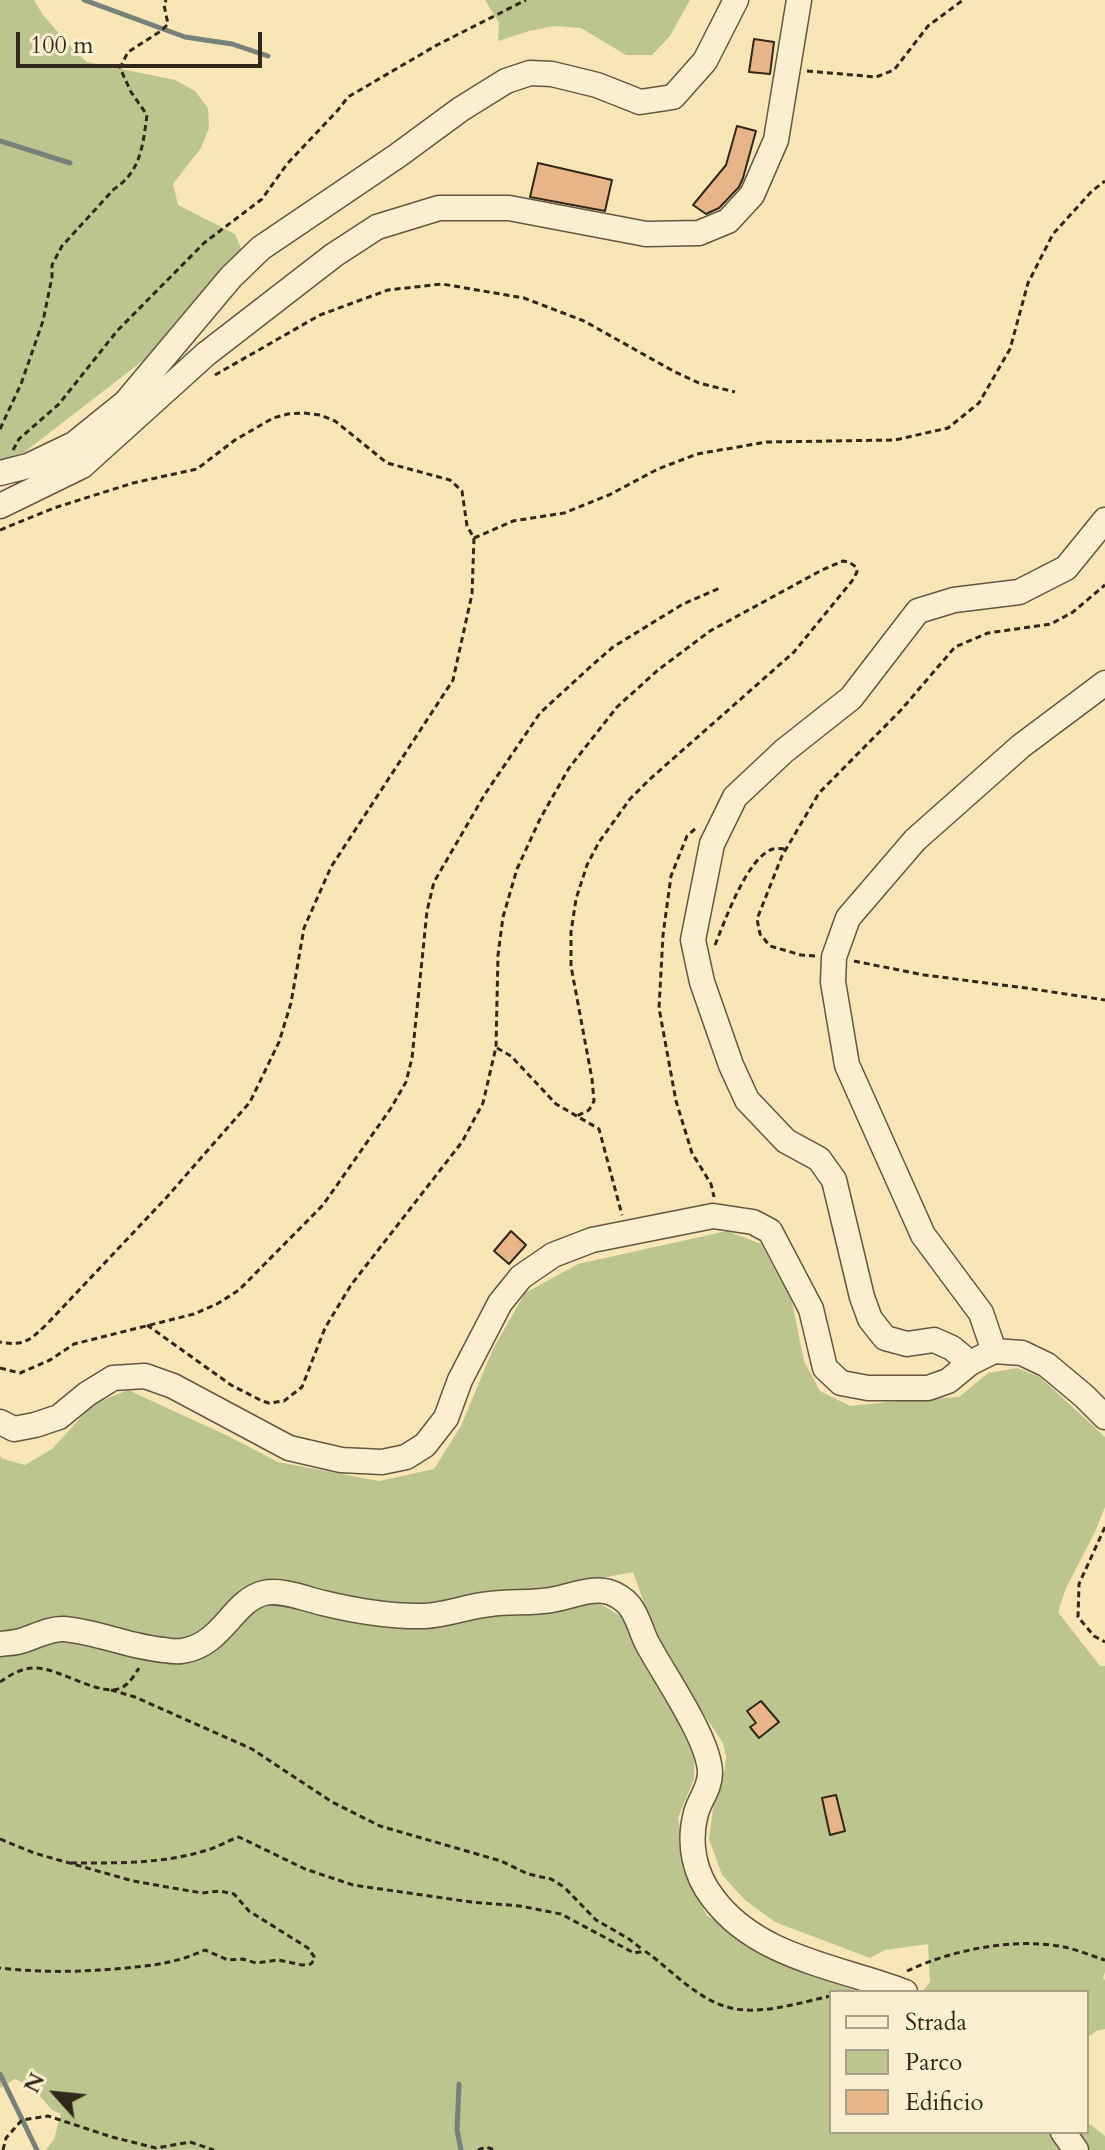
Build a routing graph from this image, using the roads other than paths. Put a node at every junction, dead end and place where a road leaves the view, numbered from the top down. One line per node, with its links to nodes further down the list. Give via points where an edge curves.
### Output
1 (736, 0): 3 (street, via 705,61 673,97 640,102 597,85 530,73 506,81 461,109 261,248 126,402 74,444)
2 (799, 0): 4 (street, via 776,140 752,195 728,221 699,233 646,234 509,208 439,208 377,227 206,354 82,466)
3 (5, 471)
4 (0, 506)
5 (1105, 520): 8 (street, via 1066,568 1019,592 954,600 918,611 851,698 735,797 712,844 695,927 702,982 747,1100 786,1141 819,1159 834,1180 870,1319 885,1338 907,1344 934,1340)
6 (1105, 683): 7 (street, via 1021,746 915,840 848,918 834,957 847,1065 923,1235 981,1313)
7 (994, 1351): 8 (street); 9 (street, via 1022,1353 1047,1365)
8 (970, 1363): 10 (street, via 948,1381 928,1388 841,1383 825,1368 811,1309 770,1231 753,1222 713,1216 592,1240 553,1255 521,1277 500,1303 446,1418 425,1445 406,1457 341,1460 289,1448 145,1376 113,1378 59,1417 35,1425 14,1429)
9 (1105, 1417)
10 (0, 1422)
11 (0, 1644): 12 (street, via 59,1628 180,1652 201,1646 244,1603 264,1593 378,1615 426,1616 487,1604 610,1592 635,1614 708,1759 710,1775 692,1834 699,1876 711,1897 745,1929 779,1949)
12 (897, 1989)

